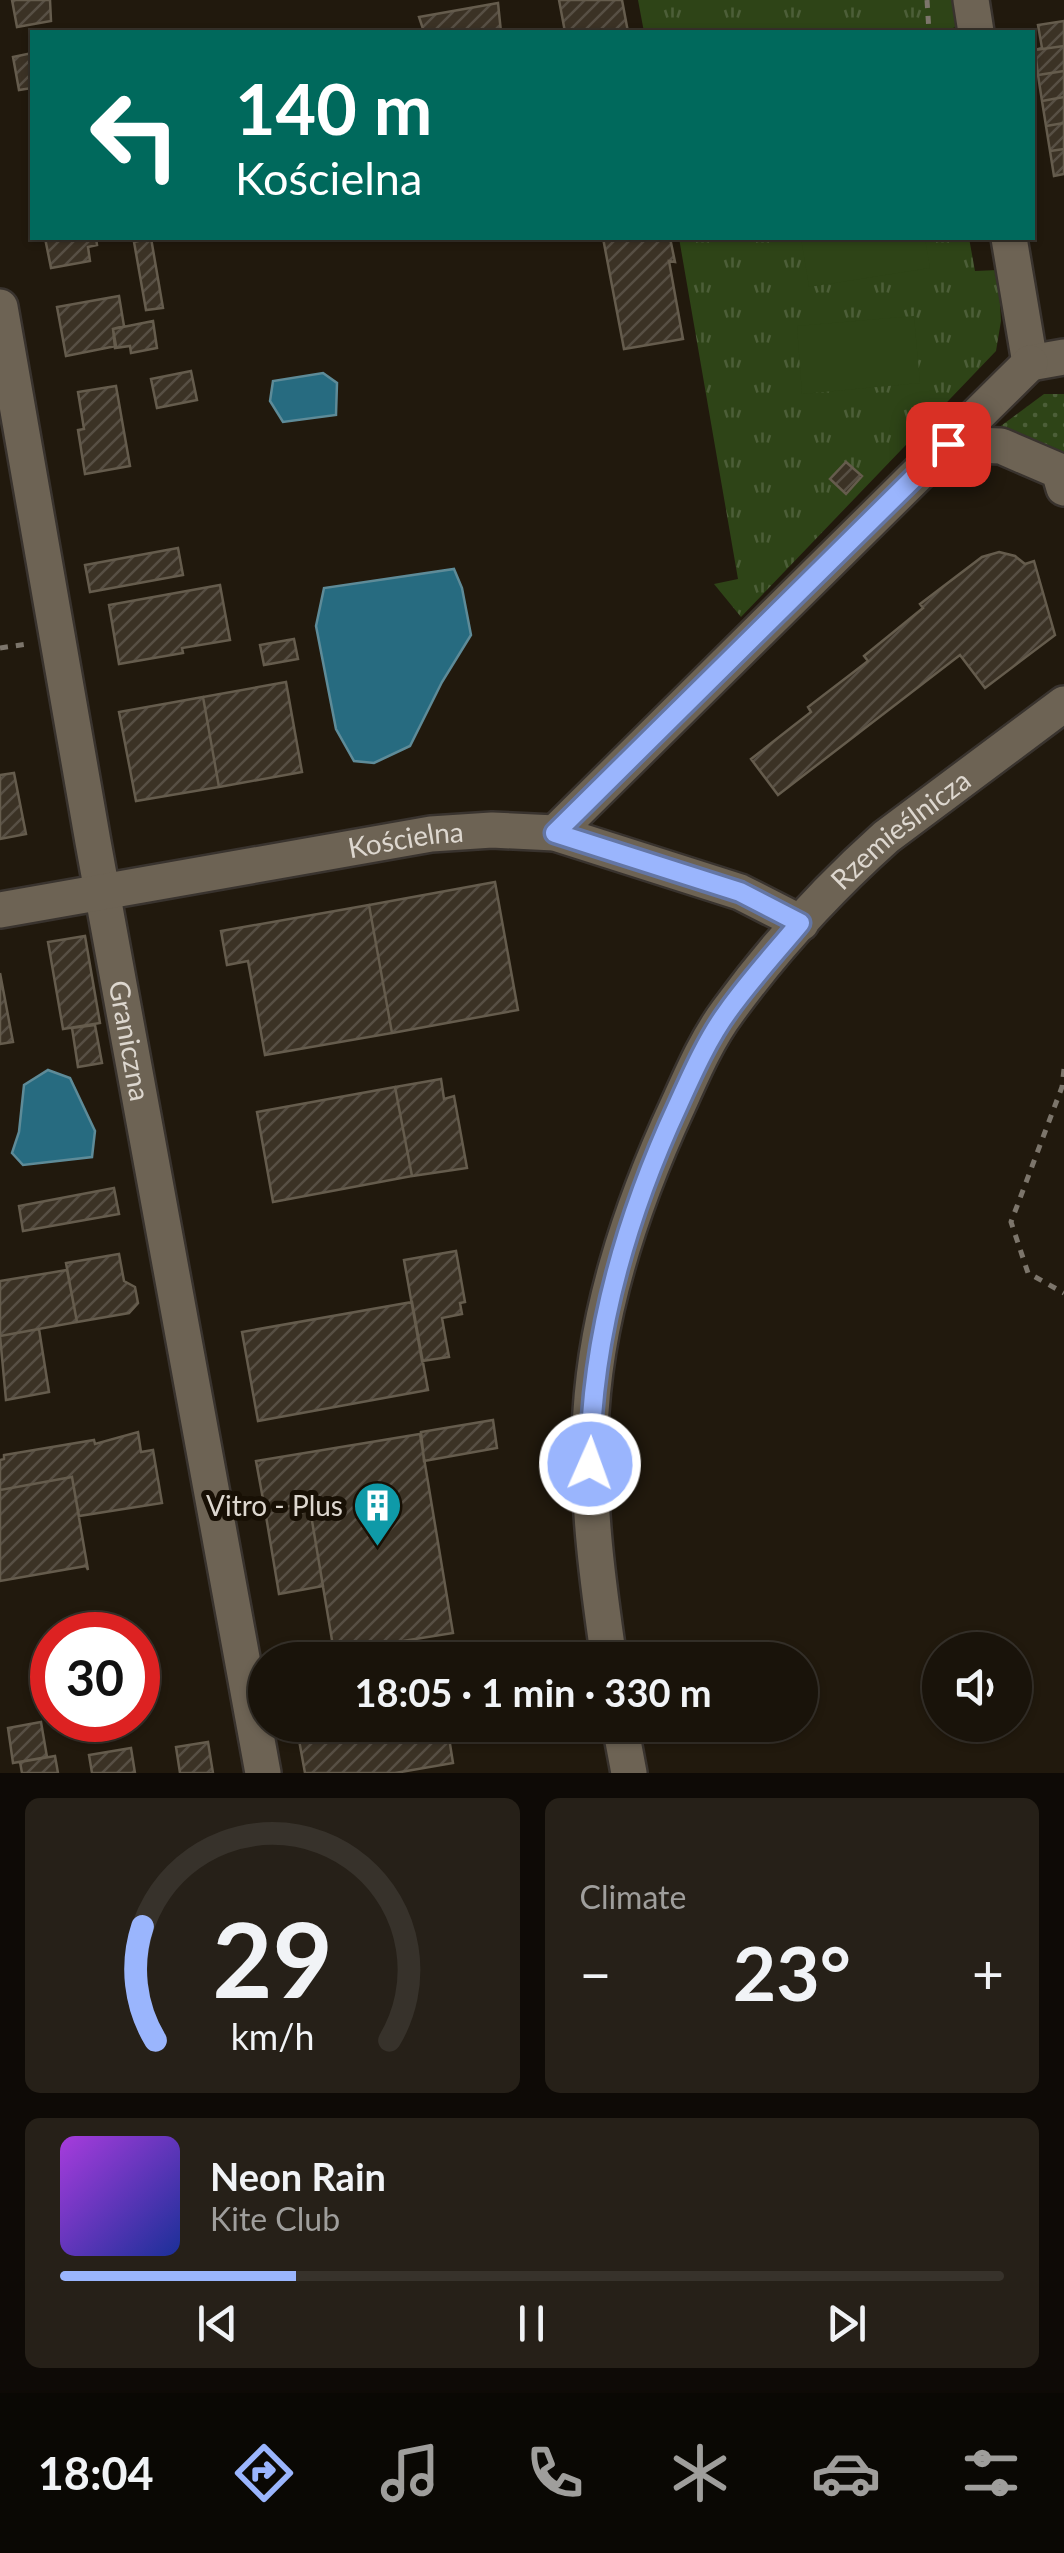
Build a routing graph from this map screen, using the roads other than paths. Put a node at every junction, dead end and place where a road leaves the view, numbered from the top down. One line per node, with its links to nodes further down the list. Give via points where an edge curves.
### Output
1 (971, 0): 2 (street)
2 (976, 30)
3 (1009, 240): 5 (street)
4 (0, 307): 10 (street, Graniczna)
5 (1053, 362): 6 (street)
6 (948, 444): 7 (street, via 1001,446 1059,471); 9 (street)
7 (1064, 488)
8 (1064, 704): 12 (street, Rzemieślnicza, via 886,837)
9 (555, 833): 10 (street, Kościelna, via 431,834); 12 (street, Kościelna, via 740,892)
10 (102, 892): 11 (street, Kościelna); 15 (street, Graniczna)
11 (0, 910)
12 (800, 923): 13 (street, Rzemieślnicza, via 726,1014 687,1085 630,1220 610,1292 590,1429 590,1500)
13 (607, 1642)
14 (623, 1742): 16 (street)
15 (263, 1773)
16 (628, 1773)

